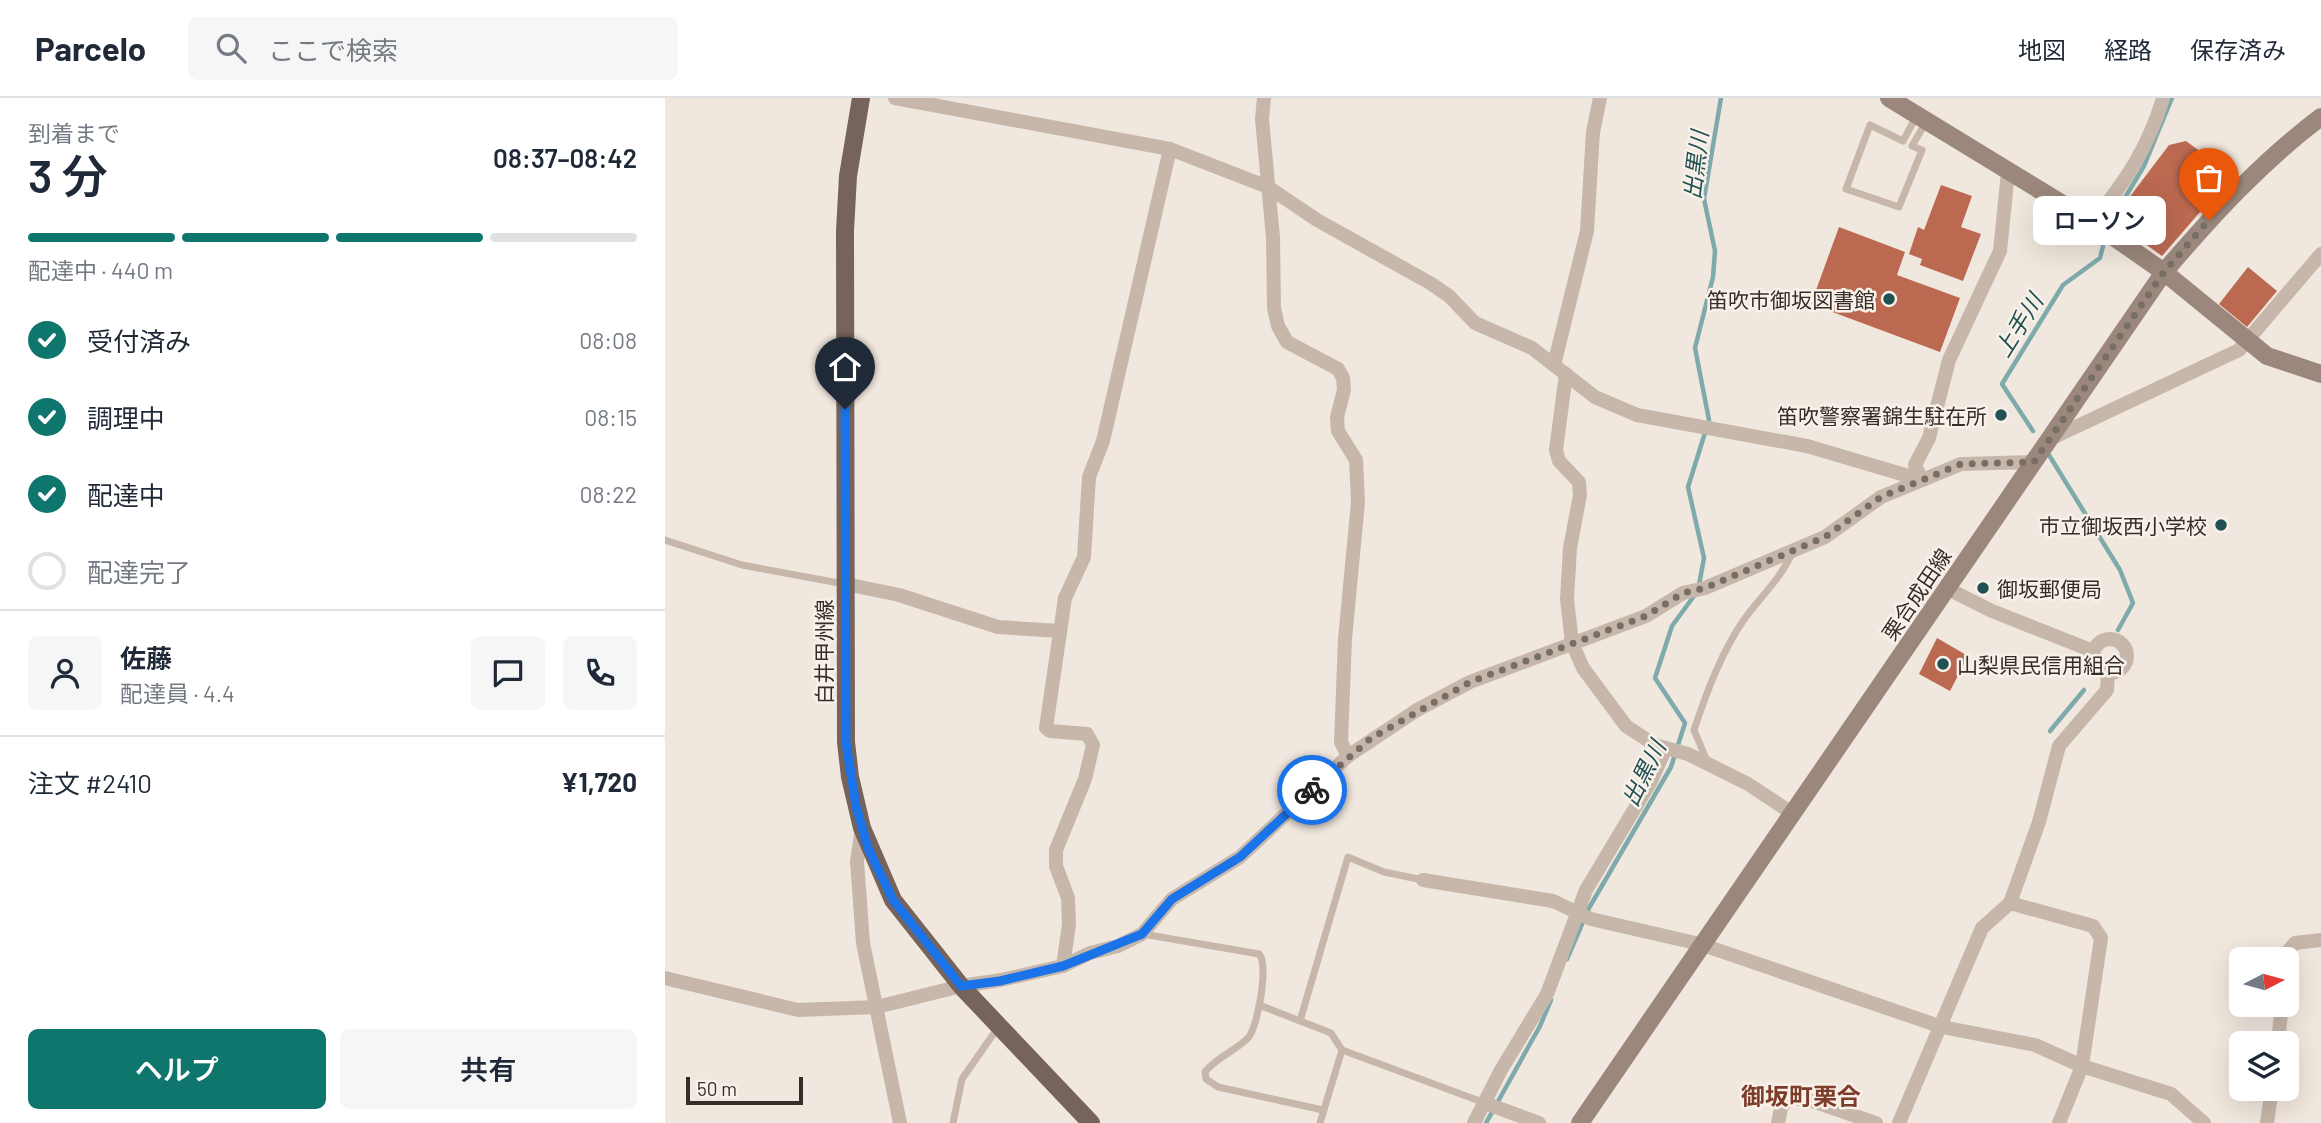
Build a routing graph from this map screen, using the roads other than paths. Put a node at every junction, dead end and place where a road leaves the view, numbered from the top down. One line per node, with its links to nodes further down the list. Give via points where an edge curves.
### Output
1 (861, 98): 24 (main road, 白井甲州線, via 848,176 845,231)
2 (895, 98): 9 (street)
3 (1264, 98): 11 (street)
4 (1600, 98): 16 (street, via 1593,132 1587,230)
5 (1889, 98): 8 (main road)
6 (2163, 98): 12 (street, via 2133,170)
7 (2321, 117): 14 (main road, 栗合成田線, via 2240,185)
8 (1921, 118): 8 (lane, via 1912,146 1922,150 1899,208 1846,189 1870,125 1903,141); 10 (main road)
9 (1170, 149): 11 (street); 26 (street, via 1103,441 1089,477 1084,558 1065,598)
10 (2008, 172): 12 (main road); 21 (street, via 2000,251 1941,381 1931,429 1916,465)
11 (1268, 187): 16 (street, via 1317,220 1430,282 1475,323 1532,348); 31 (street, via 1278,326 1287,342 1338,369 1344,390 1338,431 1356,460 1358,502 1341,741)
12 (2092, 222): 14 (main road)
13 (2321, 254): 15 (street)
14 (2164, 272): 15 (main road); 19 (main road, 栗合成田線)
15 (2248, 343): 18 (main road, via 2267,356); 19 (street)
16 (1554, 365): 17 (street)
17 (1566, 374): 21 (street, via 1611,406 1637,415 1807,446); 27 (street, via 1556,450 1559,461 1579,482 1567,599)
18 (2321, 374)
19 (2050, 439): 20 (main road, 栗合成田線)
20 (2034, 462): 21 (street, via 1961,464); 25 (main road, 栗合成田線)
21 (1922, 480): 23 (street, via 1881,497 1825,537)
22 (665, 540): 24 (lane, via 742,565)
23 (1793, 551): 27 (street, via 1685,593 1646,616); 32 (lane, via 1777,581 1742,622 1701,710 1694,730)
24 (846, 584): 26 (street, via 899,595 997,627); 34 (main road, 白井甲州線, via 846,743)
25 (1948, 589): 28 (street); 33 (main road, 栗合成田線)
26 (1059, 631): 42 (street, via 1046,728 1087,734 1093,745 1085,779 1056,850 1056,866 1068,898)
27 (1572, 643): 30 (street, via 1583,668 1626,726); 31 (street, via 1470,682)
28 (2094, 651): 29 (street, via 2096,666); 29 (street, via 2106,639 2123,644 2127,661 2120,671)
29 (2108, 673): 36 (street, via 2107,690 2059,746 2039,822)
30 (1666, 748): 32 (street); 37 (street, via 1586,890)
31 (1347, 756): 38 (street, via 1240,857 1172,899)
32 (1709, 764): 33 (street)
33 (1792, 813): 40 (main road, 栗合成田線)
34 (862, 828): 44 (main road, 白井甲州線, via 893,900); 46 (street, via 857,861 859,911)
35 (1423, 880): 37 (street, via 1553,901); 47 (lane, via 1384,872 1348,857)
36 (2010, 903): 49 (street, via 1982,928); 51 (street, via 2093,926 2101,938)
37 (1584, 916): 40 (street); 53 (street, via 1547,994)
38 (1142, 934): 42 (street); 45 (lane, via 1259,954 1265,963)
39 (2321, 940): 41 (street)
40 (1700, 944): 49 (street); 61 (main road, 栗合成田線)
41 (2292, 947)
42 (1063, 966): 44 (street)
43 (665, 978): 46 (street, via 798,1010)
44 (961, 986): 46 (street); 48 (main road, 白井甲州線)
45 (1259, 1005): 47 (lane); 54 (lane, via 1250,1036 1211,1064 1206,1079 1218,1087)
46 (877, 1007): 55 (street)
47 (1300, 1021): 50 (lane, via 1331,1033)
48 (1000, 1026): 56 (lane, via 962,1079); 57 (main road, 白井甲州線)
49 (1942, 1027): 51 (street, via 2035,1045); 64 (street)
50 (1342, 1050): 53 (lane); 54 (lane)
51 (2082, 1066): 65 (street); 66 (street, via 2171,1094)
52 (2270, 1101): 67 (street)
53 (1485, 1103): 59 (street); 60 (street)
54 (1323, 1110): 58 (lane)
55 (901, 1123)
56 (953, 1123)
57 (1091, 1123)
58 (1320, 1123)
59 (1474, 1123)
60 (1539, 1123)
61 (1580, 1123)
62 (1778, 1123): 63 (street, via 1789,1098 1806,1099)
63 (1876, 1123)
64 (1899, 1123)
65 (2059, 1123)
66 (2204, 1123)
67 (2267, 1123)

